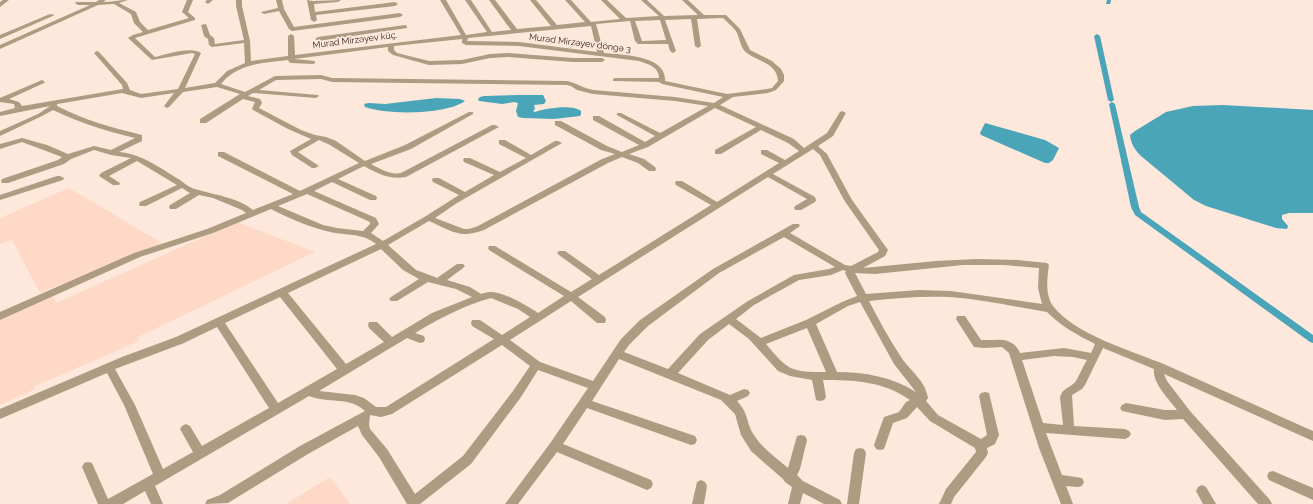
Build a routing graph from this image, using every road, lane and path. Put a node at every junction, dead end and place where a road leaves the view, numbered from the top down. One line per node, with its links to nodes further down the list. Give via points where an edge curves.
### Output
1 (6, 0): 20 (street)
2 (125, 0): 19 (street)
3 (190, 0): 36 (street, via 185,12 193,19)
4 (239, 0): 43 (street)
5 (279, 0): 21 (street)
6 (338, 0): 16 (street)
7 (443, 0): 40 (street, Murad Mirzəyev döngə 3)
8 (468, 0): 37 (street)
9 (492, 0): 35 (street)
10 (533, 0): 34 (street)
11 (568, 0): 31 (street)
12 (604, 0): 30 (street)
13 (644, 0): 28 (street)
14 (685, 0): 26 (street)
15 (101, 2): 18 (street); 19 (street); 47 (street)
16 (310, 2): 23 (street)
17 (394, 2): 23 (street); 25 (street)
18 (78, 3)
19 (115, 3): 36 (street, via 134,13 137,23)
20 (0, 5)
21 (281, 9): 22 (street); 33 (street, via 290,28)
22 (264, 12)
23 (313, 14): 33 (street)
24 (52, 15): 41 (street)
25 (400, 15): 33 (street); 38 (street)
26 (702, 16): 27 (street, Murad Mirzəyev küç.); 65 (street, Murad Mirzəyev küç., via 724,16 741,34 745,48 780,72 779,85 768,91)
27 (694, 17): 28 (street, Murad Mirzəyev küç.); 46 (street)
28 (662, 18): 29 (street, Murad Mirzəyev küç.); 44 (street)
29 (632, 19): 30 (street, Murad Mirzəyev küç.); 44 (street, via 638,42)
30 (624, 20): 31 (street, Murad Mirzəyev küç.)
31 (592, 23): 34 (street, Murad Mirzəyev küç.); 51 (street)
32 (204, 25): 43 (street, via 207,36 211,38 214,46)
33 (315, 27): 42 (street)
34 (555, 27): 35 (street, Murad Mirzəyev küç.)
35 (515, 31): 37 (street, Murad Mirzəyev küç.)
36 (147, 32): 61 (street, via 131,38 152,59 193,51 198,53)
37 (491, 34): 40 (street, Murad Mirzəyev küç.)
38 (409, 35): 40 (street, Murad Mirzəyev küç.); 42 (street); 45 (street, Murad Mirzəyev küç.)
39 (291, 36): 52 (street)
40 (465, 36): 51 (street, Murad Mirzəyev döngə 3, via 464,42 469,44 518,44)
41 (0, 37)
42 (318, 39): 50 (street)
43 (247, 41): 54 (street)
44 (670, 42): 48 (street)
45 (391, 45): 50 (street, Murad Mirzəyev küç.); 55 (street, via 391,51 396,54 429,63 462,62 508,55 573,60 624,60)
46 (698, 46)
47 (0, 47)
48 (674, 51)
49 (97, 53): 60 (street, via 125,84)
50 (320, 53): 52 (street, Murad Mirzəyev küç.)
51 (601, 55): 55 (street, Murad Mirzəyev döngə 3, via 639,59)
52 (292, 57): 53 (street, via 291,61 294,62); 54 (street, Murad Mirzəyev küç.)
53 (313, 62)
54 (248, 64): 59 (street, Murad Mirzəyev küç., via 227,74)
55 (656, 67): 57 (street, via 662,71)
56 (615, 80): 57 (street)
57 (662, 80): 65 (street, via 664,83)
58 (42, 82): 69 (street, via 2,100 16,103)
59 (217, 85): 61 (street); 63 (street)
60 (127, 90): 61 (street, via 135,96); 67 (street)
61 (180, 91): 68 (street)
62 (252, 91): 63 (street); 64 (street); 66 (street, via 277,77 567,83 593,92)
63 (244, 95): 75 (street); 82 (street, via 259,102 255,110)
64 (316, 96)
65 (726, 96): 66 (street)
66 (715, 105): 78 (street); 80 (street)
67 (53, 106): 69 (street); 79 (street, via 33,119); 92 (street, via 94,126 139,137)
68 (167, 106)
69 (19, 109): 72 (street)
70 (471, 113): 100 (street, via 408,147)
71 (842, 113): 87 (street, via 830,134)
72 (0, 114)
73 (619, 114): 80 (street)
74 (596, 118): 86 (street)
75 (203, 121)
76 (558, 123): 94 (street)
77 (495, 127): 100 (street, via 399,177 373,169)
78 (761, 127): 89 (street, via 792,141); 90 (street)
79 (0, 134)
80 (661, 136): 86 (street)
81 (0, 138): 84 (street)
82 (317, 138): 100 (street, via 325,139); 101 (street, via 294,151)
83 (502, 142): 97 (street)
84 (10, 143): 88 (street); 95 (street, via 22,140)
85 (558, 143): 97 (street)
86 (645, 144): 94 (street)
87 (813, 145): 89 (street); 131 (street, via 823,154 848,200 884,250 882,254)
88 (0, 147)
89 (803, 151): 99 (street)
90 (718, 152)
91 (764, 152): 99 (street)
92 (111, 153): 95 (street, via 94,148); 96 (street)
93 (221, 154): 113 (street)
94 (622, 155): 102 (street); 123 (street, via 470,232 463,232)
95 (68, 157): 108 (street, via 61,162)
96 (138, 158): 109 (street, via 103,176); 111 (street)
97 (532, 158): 104 (street)
98 (467, 160): 104 (street)
99 (785, 162): 103 (street)
100 (364, 163): 106 (street)
101 (315, 166)
102 (652, 168)
103 (768, 174): 119 (street); 121 (street, via 812,198)
104 (500, 175): 114 (street)
105 (60, 178): 115 (street)
106 (332, 179): 113 (street); 116 (street)
107 (436, 180): 114 (street)
108 (5, 181)
109 (116, 183)
110 (679, 183): 119 (street)
111 (183, 185): 112 (street); 117 (street)
112 (198, 192): 120 (street); 122 (street, via 245,208)
113 (304, 192): 118 (street); 126 (street, via 373,220 374,226)
114 (465, 195): 123 (street)
115 (0, 198)
116 (373, 198)
117 (144, 204)
118 (271, 206): 122 (street); 126 (street, via 322,227)
119 (718, 206): 133 (street)
120 (173, 207)
121 (798, 208)
122 (252, 214): 141 (street, via 198,236 137,255)
123 (429, 218): 127 (street)
124 (796, 226): 125 (street)
125 (784, 233): 131 (street); 156 (street, via 716,271 657,312 633,333)
126 (365, 234): 127 (street)
127 (382, 245): 132 (street, via 413,272); 135 (street)
128 (492, 248): 136 (street)
129 (562, 253): 133 (street)
130 (460, 266): 134 (street)
131 (846, 268): 139 (street); 140 (street, via 880,270 952,263 1044,265 1042,290); 143 (street, via 797,277 751,303)
132 (427, 278): 134 (street); 137 (street)
133 (599, 279): 136 (street)
134 (439, 281): 138 (street, via 466,290)
135 (282, 292): 146 (street); 162 (street)
136 (571, 296): 142 (street); 145 (street)
137 (394, 298)
138 (479, 298): 142 (street, via 497,296); 150 (street, via 450,309)
139 (862, 298): 140 (street, via 919,293 951,294); 148 (street); 172 (street, via 898,361 921,389 922,398)
140 (1050, 309): 153 (street, via 1062,320)
141 (0, 316)
142 (539, 318): 152 (street)
143 (729, 319): 155 (street); 163 (street, via 696,344)
144 (960, 319): 157 (street, via 978,344 1006,343)
145 (601, 320)
146 (219, 322): 160 (street); 175 (street)
147 (476, 323): 152 (street)
148 (810, 323): 155 (street); 165 (street)
149 (373, 325): 154 (street)
150 (407, 334): 151 (street); 154 (street)
151 (420, 339)
152 (503, 340): 159 (street); 178 (street, via 388,411)
153 (1101, 342): 158 (street); 161 (street)
154 (391, 343): 162 (street)
155 (758, 343): 164 (street, via 787,372)
156 (617, 354): 163 (street); 166 (street)
157 (1017, 357): 158 (street, via 1058,351); 179 (street)
158 (1092, 357): 181 (street, via 1078,386 1067,393)
159 (536, 365): 166 (street); 202 (street, via 467,460)
160 (109, 367): 176 (street); 192 (street, via 129,405)
161 (1160, 368): 177 (street, via 1159,374 1163,383); 183 (street)
162 (344, 370): 167 (street)
163 (670, 374): 171 (street)
164 (817, 375): 165 (street); 170 (street)
165 (833, 376): 172 (street, via 860,377 887,384 906,392)
166 (596, 387): 173 (street)
167 (309, 391): 175 (street); 178 (street, via 321,396 354,398 361,401)
168 (744, 393): 171 (street)
169 (986, 396): 187 (street, via 993,435 991,440)
170 (820, 397)
171 (728, 400): 195 (street, via 740,412 750,441)
172 (918, 401): 186 (street, via 910,405 900,417 888,420); 187 (street, via 934,418)
173 (585, 403): 184 (street); 188 (street)
174 (1126, 408): 177 (street, via 1165,415)
175 (276, 410): 189 (street)
176 (0, 414)
177 (1186, 414): 215 (street)
178 (366, 415): 202 (street, via 362,425); 206 (street, via 224,499)
179 (1039, 428): 181 (street); 194 (street)
180 (186, 429): 189 (street)
181 (1069, 430): 182 (street)
182 (1124, 434)
183 (1313, 436)
184 (691, 440)
185 (801, 440): 195 (street)
186 (880, 445)
187 (981, 445): 212 (street, via 982,453 950,493)
188 (555, 446): 198 (street); 207 (street)
189 (200, 453): 192 (street)
190 (860, 453): 211 (street)
191 (88, 467): 203 (street)
192 (160, 476): 197 (street)
193 (1273, 476): 201 (street)
194 (1057, 480): 196 (street); 213 (street)
195 (794, 481): 209 (street); 210 (street)
196 (1078, 482)
197 (148, 484): 204 (street); 205 (street)
198 (646, 484)
199 (701, 486): 208 (street)
200 (1202, 491): 214 (street)
201 (1313, 494)
202 (414, 503)
203 (104, 504)
204 (112, 504)
205 (157, 504)
206 (211, 504)
207 (511, 504)
208 (698, 504)
209 (794, 504)
210 (836, 504)
211 (853, 504)
212 (945, 504)
213 (1067, 504)
214 (1210, 504)
215 (1266, 504)

